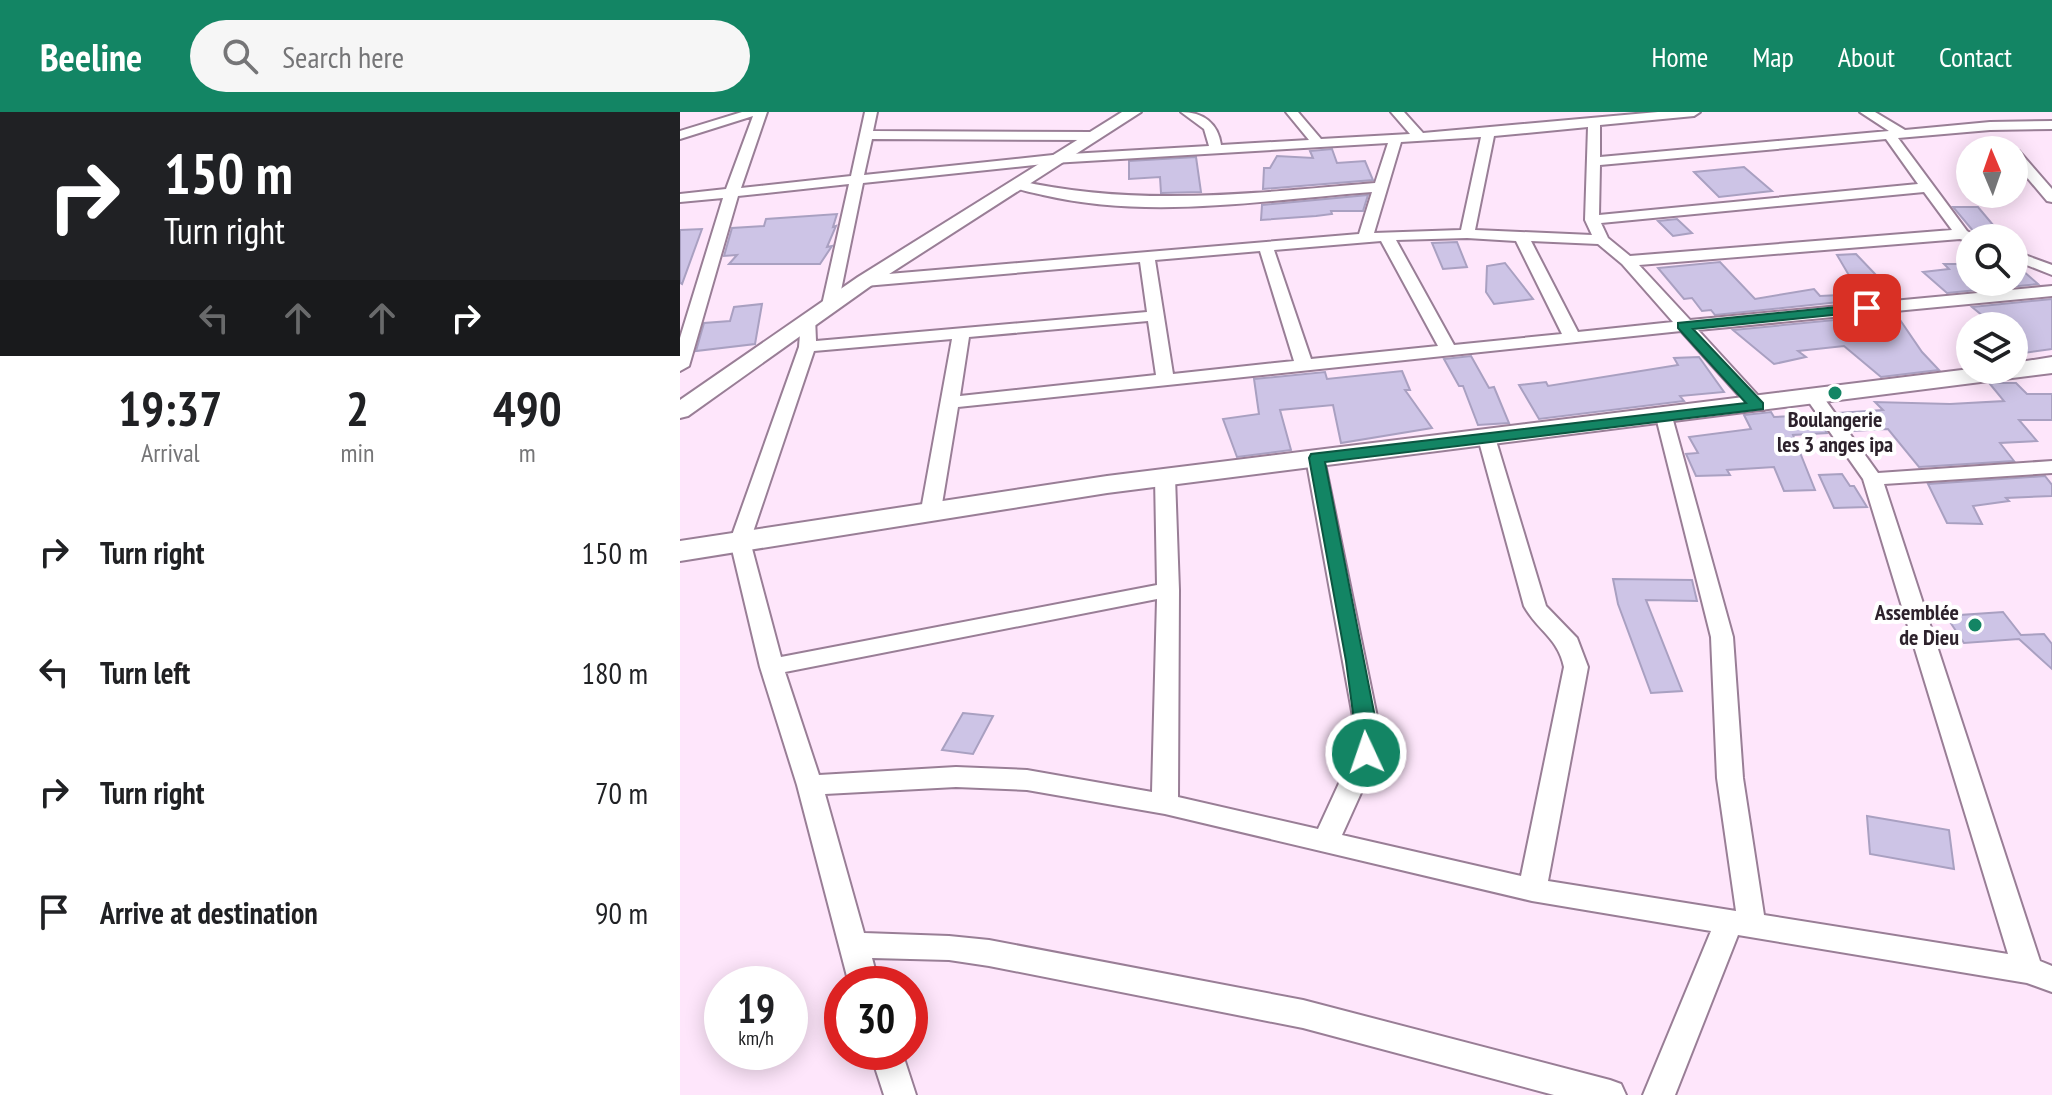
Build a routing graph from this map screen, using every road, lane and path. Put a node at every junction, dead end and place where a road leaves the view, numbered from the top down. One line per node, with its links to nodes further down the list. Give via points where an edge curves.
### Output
1 (755, 112): 16 (street)
2 (761, 112): 31 (street)
3 (871, 112): 17 (street)
4 (1133, 112): 18 (street)
5 (1187, 112): 23 (street, via 1215,135)
6 (1292, 112): 22 (street)
7 (1397, 112): 19 (street)
8 (1694, 112): 11 (street)
9 (1866, 112): 15 (street)
10 (1970, 112): 13 (street)
11 (1602, 118): 14 (street); 25 (street)
12 (2052, 125): 13 (street)
13 (1990, 126): 15 (street); 20 (street)
14 (1488, 133): 19 (street); 36 (street)
15 (1895, 134): 25 (street); 30 (street)
16 (680, 135)
17 (864, 135): 18 (street); 27 (street)
18 (1091, 136): 24 (street)
19 (1419, 136): 21 (street)
20 (1998, 136)
21 (1396, 137): 22 (street); 29 (street)
22 (1317, 142): 23 (street)
23 (1215, 150): 24 (street)
24 (1053, 159): 27 (street); 28 (street)
25 (1595, 161): 34 (street)
26 (2028, 170): 33 (street)
27 (858, 178): 31 (street); 49 (street)
28 (1016, 184): 29 (street, via 1072,197 1140,203); 47 (street)
29 (1381, 187): 38 (street)
30 (1928, 187): 34 (street); 35 (street)
31 (731, 195): 32 (street); 59 (street)
32 (680, 198)
33 (2052, 198)
34 (1592, 220): 41 (street)
35 (1957, 224)
36 (1467, 234): 37 (street); 39 (street)
37 (1386, 236): 38 (street); 56 (street)
38 (1365, 237): 42 (street)
39 (1522, 237): 41 (street); 54 (street)
40 (1956, 237): 44 (street)
41 (1602, 240): 44 (street)
42 (1266, 247): 43 (street); 57 (street)
43 (1147, 258): 47 (street); 50 (street)
44 (1627, 261): 52 (street)
45 (2028, 261): 46 (street)
46 (2052, 270)
47 (865, 281): 49 (street)
48 (2052, 291): 52 (street)
49 (830, 305): 51 (street)
50 (1154, 316): 53 (street); 60 (street)
51 (809, 320): 55 (street); 64 (street)
52 (1683, 326): 54 (street); 63 (street)
53 (962, 332): 55 (street); 62 (street)
54 (1572, 337): 56 (street)
55 (807, 347): 72 (street)
56 (1448, 350): 57 (street)
57 (1304, 365): 60 (street)
58 (2052, 365): 61 (main road)
59 (680, 366)
60 (1165, 380): 62 (street)
61 (1815, 398): 63 (main road); 70 (street)
62 (951, 402): 71 (street)
63 (1758, 406): 65 (main road)
64 (680, 411)
65 (1665, 417): 66 (main road); 80 (street, via 1722,637)
66 (1487, 438): 67 (main road); 79 (street, via 1535,606 1573,647 1576,667)
67 (1316, 458): 69 (main road); 78 (street, via 1356,661 1366,753)
68 (2052, 468): 70 (street)
69 (1165, 477): 71 (main road); 74 (street)
70 (1873, 479): 83 (street)
71 (931, 510): 72 (main road)
72 (740, 541): 73 (main road); 75 (street)
73 (680, 551)
74 (1168, 590): 75 (street); 77 (street)
75 (772, 667): 76 (street)
76 (810, 785): 77 (street, via 956,777 1027,780); 81 (street)
77 (1165, 804): 78 (street)
78 (1325, 842): 79 (street)
79 (1532, 890): 80 (street)
80 (1741, 925): 83 (street); 87 (street)
81 (851, 945): 82 (street); 86 (street, via 989,953 1273,1008)
82 (858, 966)
83 (2040, 974)
84 (892, 1070): 85 (street)
85 (900, 1095)
86 (1610, 1095)
87 (1659, 1095)

